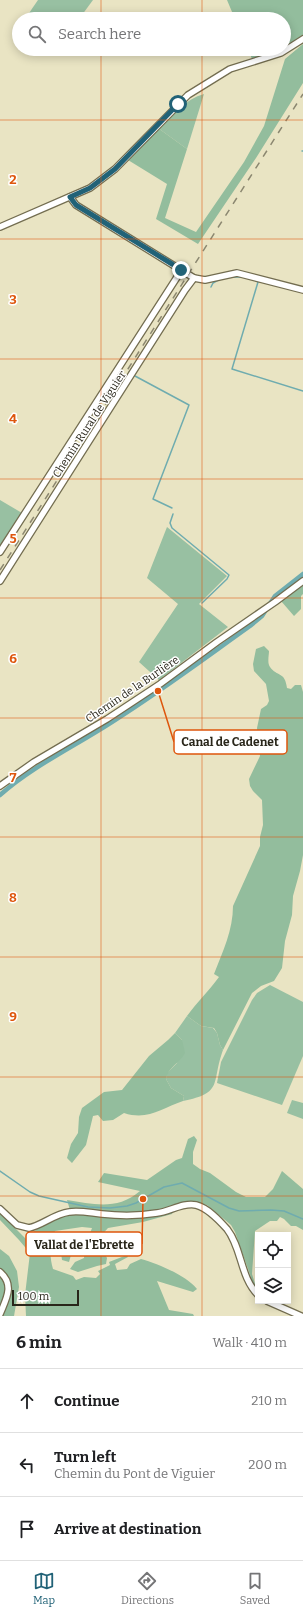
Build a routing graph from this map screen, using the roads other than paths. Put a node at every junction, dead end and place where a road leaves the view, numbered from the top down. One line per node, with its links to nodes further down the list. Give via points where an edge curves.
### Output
1 (303, 39): 2 (street)
2 (291, 47)
3 (271, 56): 4 (street, via 230,69 188,95 115,169 90,188)
4 (70, 197): 5 (street); 6 (street, via 76,205)
5 (0, 227)
6 (181, 270): 7 (street); 9 (street)
7 (194, 278): 8 (street, via 205,280 237,273); 10 (street, Chemin Rural de Viguier)
8 (303, 290)
9 (0, 552)
10 (0, 581)
11 (303, 581): 12 (street, Chemin de la Burlière, via 146,693)
12 (0, 786)
13 (0, 1209): 15 (street, via 17,1225 29,1228 68,1212 123,1216 157,1213 195,1205 219,1220 233,1238)
14 (0, 1272): 17 (street, via 7,1280 9,1289)
15 (255, 1292)
16 (274, 1304): 18 (street)
17 (0, 1314)
18 (301, 1316)

